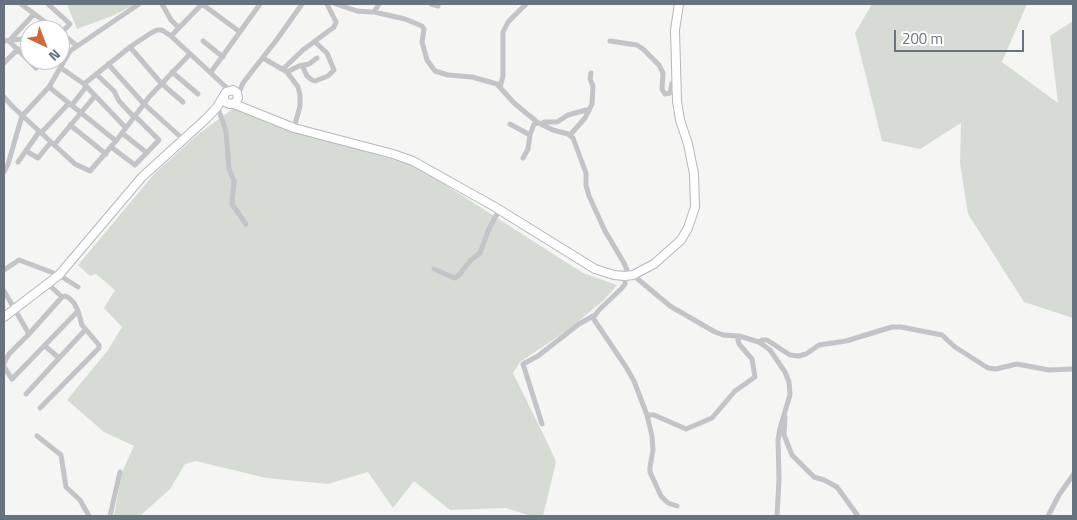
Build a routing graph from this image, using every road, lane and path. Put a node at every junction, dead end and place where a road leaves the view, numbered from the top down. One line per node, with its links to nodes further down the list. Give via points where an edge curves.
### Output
1 (22, 4): 16 (street)
2 (48, 4): 18 (street)
3 (139, 4): 28 (street)
4 (162, 4): 19 (street)
5 (260, 4): 20 (street)
6 (302, 4): 34 (street)
7 (328, 4): 27 (street, via 336,25)
8 (338, 4): 15 (street, via 357,11)
9 (379, 4): 15 (street)
10 (431, 4): 14 (street)
11 (526, 4): 50 (street, via 508,22 504,32)
12 (679, 4): 46 (street, via 675,30)
13 (199, 5): 19 (street); 20 (street)
14 (438, 6)
15 (374, 12): 50 (street, via 422,26 427,60 435,71 483,79)
16 (34, 14): 17 (street); 25 (street)
17 (40, 20)
18 (66, 20)
19 (179, 28): 21 (street)
20 (240, 32): 33 (street)
21 (171, 36): 29 (street, via 157,30); 32 (street)
22 (20, 39): 25 (street)
23 (70, 40): 28 (street)
24 (203, 40): 33 (street)
25 (7, 41): 30 (street)
26 (610, 41): 46 (street, via 644,49 663,72 662,89 666,94 670,93 672,83)
27 (316, 42): 38 (street, via 327,54 334,70 324,78 312,80); 41 (street, via 303,50)
28 (76, 45): 31 (street)
29 (130, 47): 37 (street); 47 (street)
30 (18, 50): 36 (street)
31 (70, 51)
32 (190, 54): 42 (street); 43 (street)
33 (223, 57): 43 (street)
34 (263, 58): 41 (street); 52 (street)
35 (317, 58): 38 (street)
36 (4, 63)
37 (108, 64): 45 (street); 57 (street)
38 (302, 65): 41 (street)
39 (60, 70): 49 (street)
40 (64, 70): 48 (street)
41 (285, 70): 70 (street, via 298,86 300,94)
42 (172, 72): 47 (street); 51 (street)
43 (210, 72): 52 (street)
44 (591, 73): 61 (street, via 593,86)
45 (96, 74): 48 (street); 64 (street)
46 (677, 82): 90 (street, via 678,110 696,190 692,217 685,234 675,246 654,264)
47 (161, 83): 55 (street); 57 (street)
48 (85, 86): 53 (street); 56 (street)
49 (49, 87): 56 (street); 63 (street)
50 (500, 87): 67 (street)
51 (198, 94)
52 (231, 94): 58 (street, via 238,101); 58 (street, via 225,102); 59 (street); 65 (street)
53 (95, 96): 62 (street); 69 (street)
54 (4, 97): 63 (street)
55 (183, 102)
56 (70, 104): 62 (street); 71 (street)
57 (144, 104): 64 (street); 75 (street)
58 (232, 104): 59 (street); 60 (street)
59 (248, 110): 70 (street)
60 (219, 111): 65 (street); 86 (street, via 226,131 229,169 234,181 232,204)
61 (589, 111): 67 (street); 73 (street)
62 (81, 113): 68 (street); 76 (street)
63 (22, 116): 71 (street); 84 (street)
64 (135, 116): 69 (street); 80 (street, via 160,140)
65 (207, 118): 75 (street)
66 (510, 124): 74 (street)
67 (540, 124): 73 (street); 74 (street, via 534,124)
68 (70, 126): 77 (street); 81 (street)
69 (126, 128): 72 (street)
70 (294, 128): 85 (street, via 413,161)
71 (40, 133): 77 (street); 79 (street)
72 (122, 133): 76 (street); 80 (street)
73 (570, 135): 90 (street, via 586,173 589,196)
74 (530, 136): 82 (street)
75 (183, 139): 89 (street, via 148,170)
76 (116, 141): 78 (street)
77 (52, 144): 79 (street, via 38,158); 81 (street, via 75,164 89,171)
78 (111, 147): 80 (street, via 135,165); 81 (street)
79 (26, 151): 83 (street)
80 (147, 153)
81 (106, 154)
82 (523, 158)
83 (18, 162)
84 (4, 172)
85 (499, 210): 87 (street, via 480,253 458,276 455,278); 90 (street, via 595,269 607,274)
86 (246, 224)
87 (434, 269)
88 (4, 270): 89 (street, via 19,260)
89 (59, 275): 91 (street); 92 (street)
90 (629, 275): 97 (street, via 621,289); 101 (street, via 702,325 724,336)
91 (48, 284): 94 (street); 95 (street)
92 (78, 287)
93 (4, 291): 95 (street)
94 (62, 297): 96 (street, via 70,298); 100 (street)
95 (15, 309): 98 (street); 100 (street)
96 (78, 310): 99 (street); 103 (street)
97 (593, 316): 111 (street, via 630,373); 112 (street, via 523,364)
98 (4, 317)
99 (86, 330): 104 (street); 110 (street, via 99,348)
100 (29, 334): 105 (street, via 8,354)
101 (737, 336): 102 (street); 111 (street, via 739,344 752,359 756,375 735,391 712,418 686,429)
102 (759, 342): 107 (street, via 767,340 799,356 819,345 901,327 942,335 954,347 988,368 1000,369 1017,364 1049,370); 109 (street, via 770,350 788,378)
103 (44, 346): 104 (street); 106 (street, via 12,379)
104 (59, 358): 108 (street)
105 (4, 363)
106 (4, 367)
107 (1073, 369)
108 (26, 394)
109 (787, 407): 119 (street, via 778,440); 120 (street, via 784,432 790,452 809,474 837,487)
110 (40, 408)
111 (647, 415): 116 (street, via 653,444 650,472 661,496)
112 (542, 424)
113 (37, 436): 117 (street, via 61,455 66,487 80,500)
114 (120, 472): 118 (street)
115 (1073, 475): 121 (street)
116 (677, 506)
117 (89, 516)
118 (110, 516)
119 (777, 516)
120 (858, 516)
121 (1048, 516)

